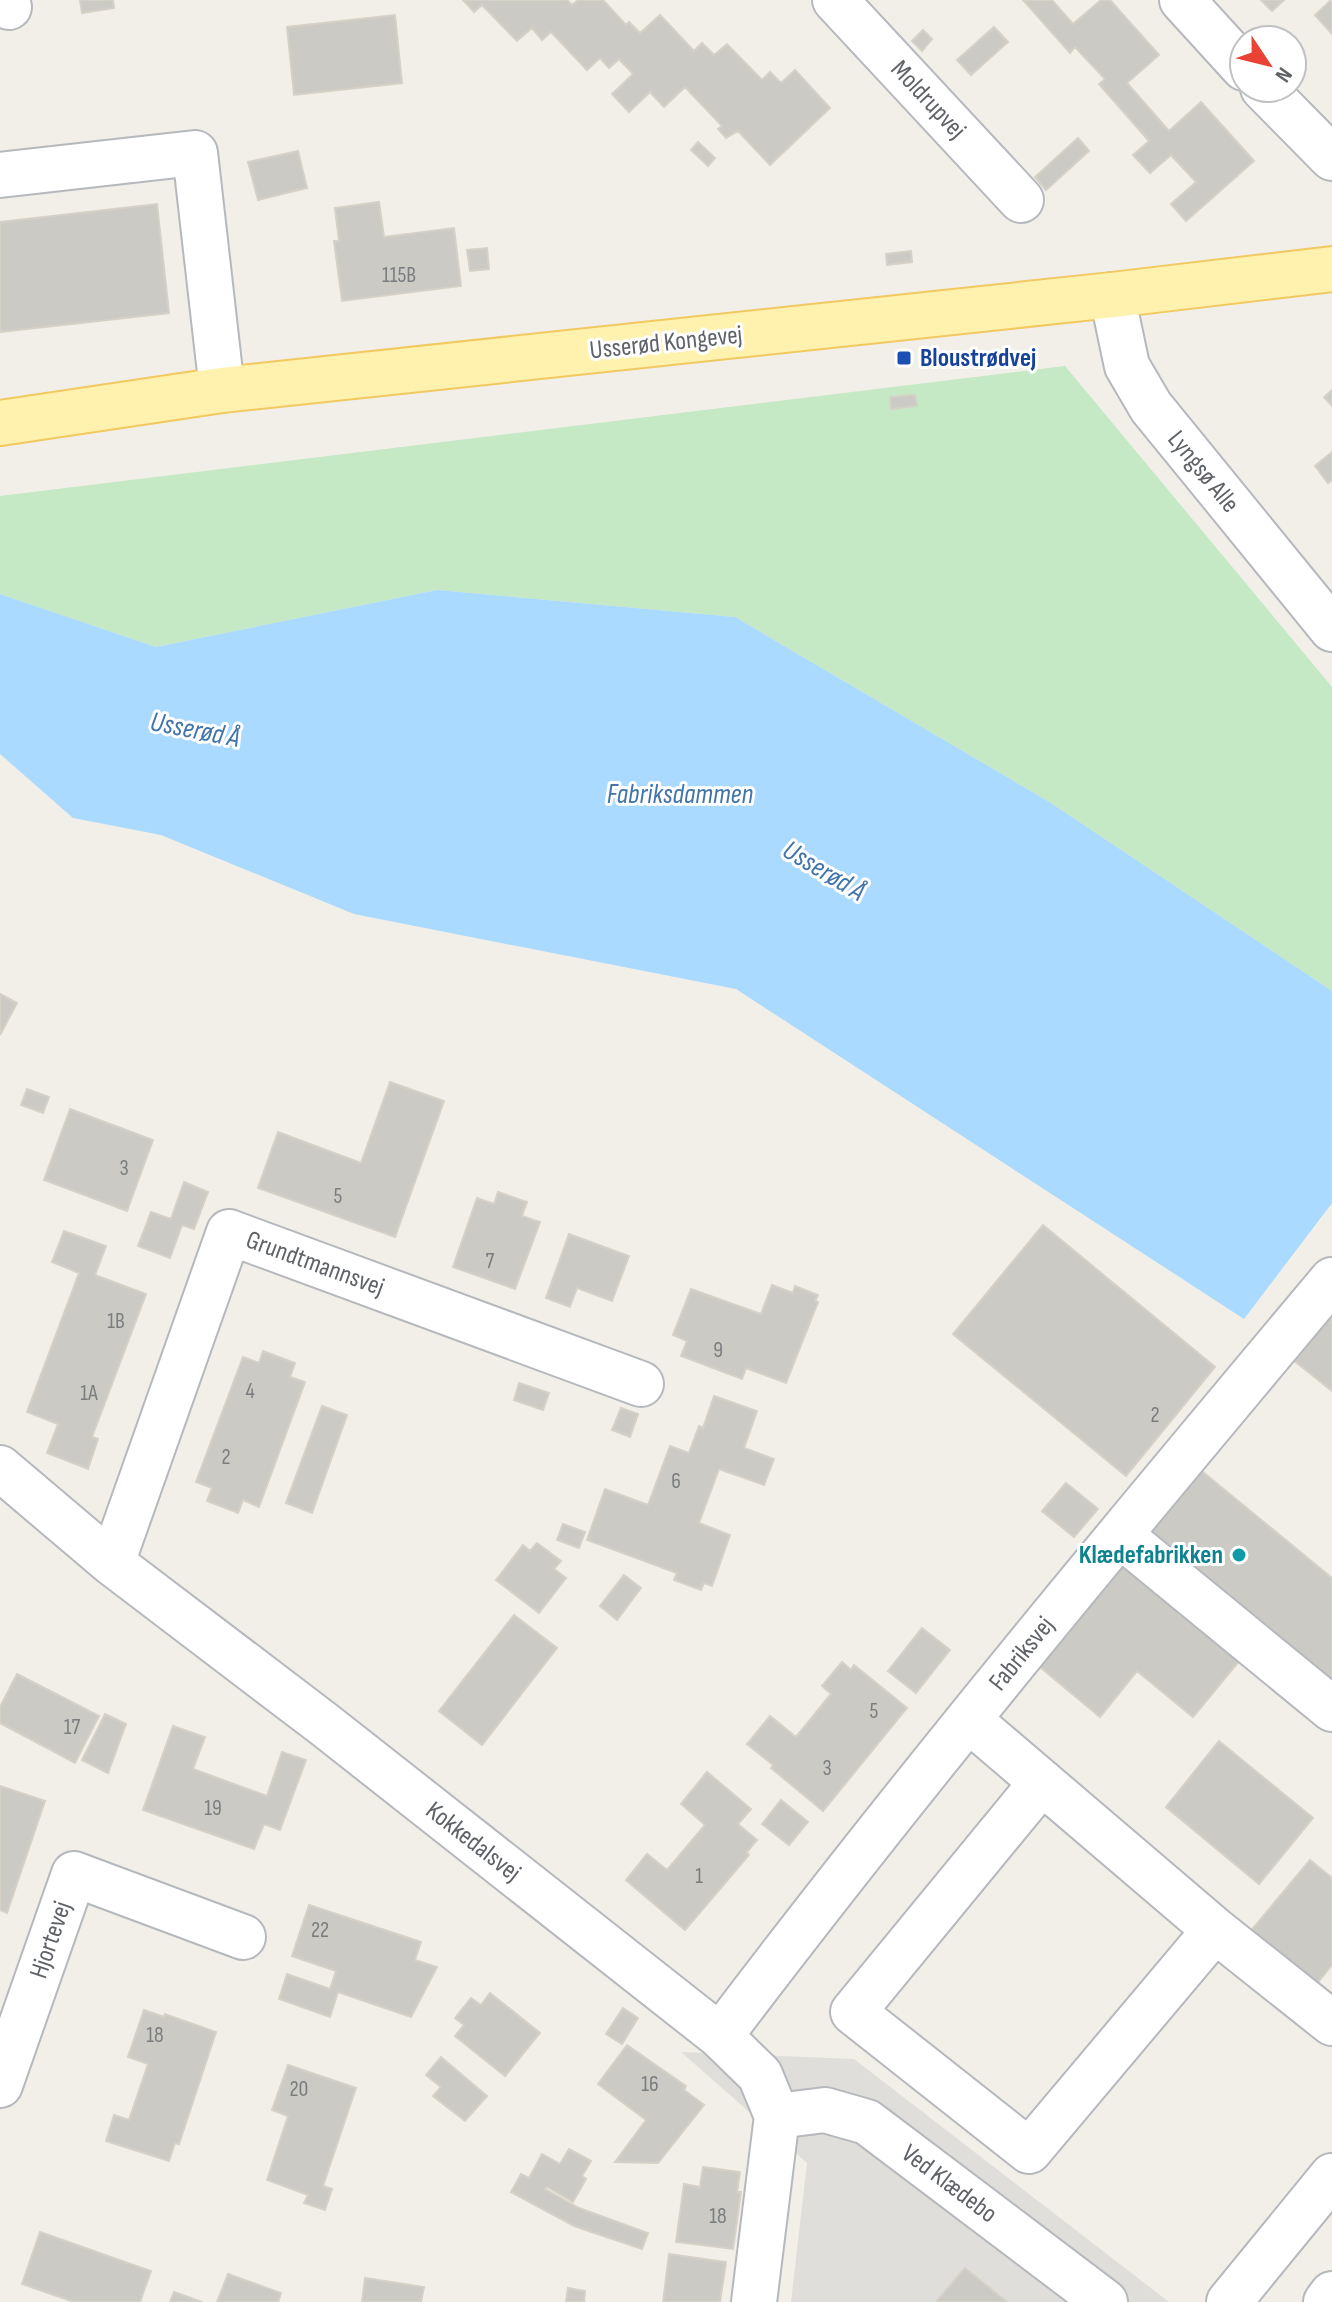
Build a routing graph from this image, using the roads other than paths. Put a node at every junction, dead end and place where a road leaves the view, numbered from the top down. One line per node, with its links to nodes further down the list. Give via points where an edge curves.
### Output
1 (835, 0): 7 (street, Moldrupvej)
2 (1182, 0): 3 (street)
3 (1228, 50)
4 (1279, 104): 5 (street)
5 (1332, 158)
6 (0, 175): 10 (street, via 195,153)
7 (1021, 200)
8 (1332, 269): 9 (main road, Usserød Kongevej)
9 (1112, 295): 10 (main road, Usserød Kongevej); 12 (street, Lyngsø Alle, via 1127,366 1151,407)
10 (222, 390): 11 (main road, Usserød Kongevej)
11 (0, 423)
12 (1332, 629)
13 (1332, 1280): 16 (street, Fabriksvej)
14 (641, 1384): 17 (street, Grundtmannsvej, via 229,1232)
15 (0, 1468): 17 (street, Kokkedalsvej)
16 (1120, 1535): 18 (street); 19 (street, Fabriksvej)
17 (112, 1563): 24 (street, Kokkedalsvej)
18 (1332, 1709)
19 (969, 1720): 20 (street); 24 (street, Fabriksvej)
20 (1042, 1782): 21 (street); 21 (street, via 853,2012 1029,2151)
21 (1215, 1930): 23 (street)
22 (243, 1937): 25 (street, Hjortevej, via 74,1874)
23 (1332, 2023)
24 (720, 2036): 26 (street, Kokkedalsvej, via 760,2075)
25 (0, 2085)
26 (777, 2116): 29 (street, Kokkedalsvej); 30 (street, Ved Klædebo, via 825,2110 867,2122)
27 (1332, 2176): 31 (street)
28 (1332, 2294): 32 (street)
29 (754, 2302)
30 (1105, 2302)
31 (1229, 2302)
32 (1326, 2302)

